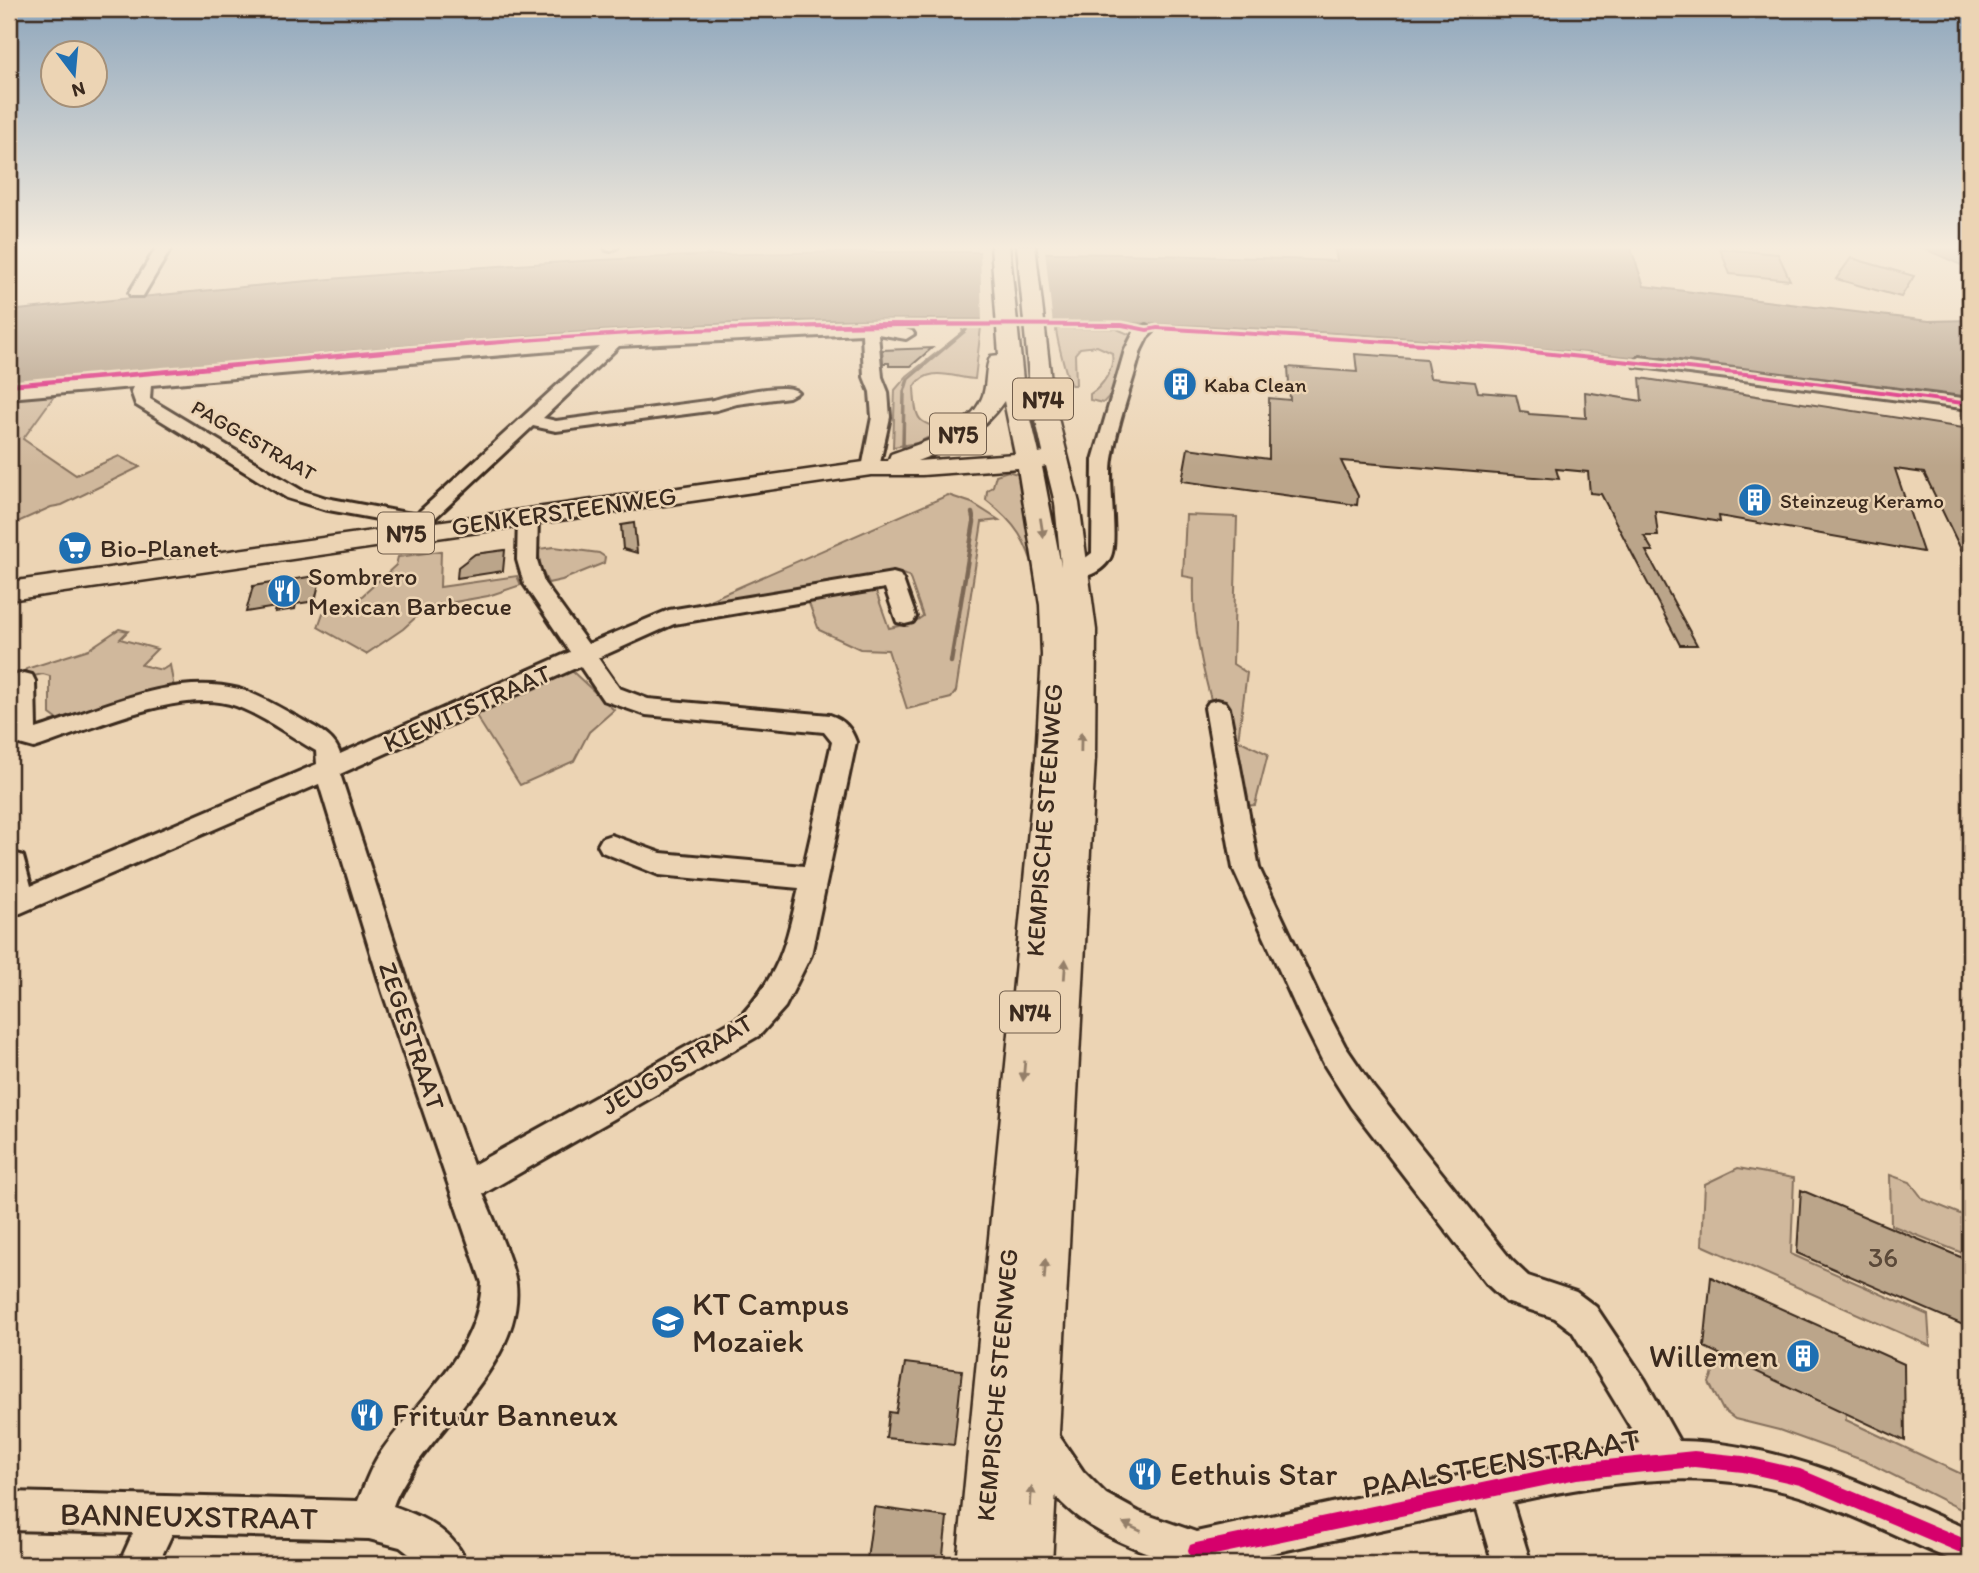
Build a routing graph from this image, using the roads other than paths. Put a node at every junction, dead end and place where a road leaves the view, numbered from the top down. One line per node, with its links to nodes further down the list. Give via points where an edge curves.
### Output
1 (1005, 318): 7 (main road, KEMPISCHE STEENWEG / N74)
2 (1032, 318): 14 (main road, KEMPISCHE STEENWEG / N74, via 1042,398)
3 (870, 329): 5 (street); 6 (street); 15 (street, via 881,417)
4 (1147, 330): 18 (street, via 1133,350 1104,450)
5 (906, 334)
6 (617, 340): 9 (street); 13 (street)
7 (1007, 340): 14 (main road, KEMPISCHE STEENWEG / N74, via 1013,390); 15 (main road, GENKERSTEENWEG / N75, via 998,358 1000,385 986,412 939,444)
8 (1640, 362): 12 (street)
9 (144, 381): 11 (street); 13 (street, PAGGESTRAAT, via 142,401 294,494 323,503 419,517)
10 (789, 392): 13 (street, via 556,426)
11 (9, 393)
12 (1970, 404)
13 (530, 420)
14 (1042, 459): 15 (main road, GENKERSTEENWEG / N75); 17 (main road, KEMPISCHE STEENWEG / N74, via 1067,503); 19 (main road, KEMPISCHE STEENWEG / N74, one-way to 19, via 1040,513)
15 (871, 468): 16 (main road, GENKERSTEENWEG / N75)
16 (528, 516): 20 (main road, GENKERSTEENWEG / N75); 22 (street, via 527,560 534,584)
17 (1070, 533): 18 (street, via 1091,544); 19 (main road, KEMPISCHE STEENWEG / N74)
18 (1103, 537): 19 (street, via 1102,554 1095,565)
19 (1063, 573): 31 (main road, KEMPISCHE STEENWEG / N74, one-way to 19, via 1080,757 1082,630); 41 (main road, KEMPISCHE STEENWEG / N74, one-way to 41)
20 (9, 591)
21 (905, 617): 22 (street, KIEWITSTRAAT, via 893,580 681,613)
22 (584, 654): 25 (street, KIEWITSTRAAT); 28 (street, JEUGDSTRAAT, via 611,694 646,707 830,724 842,733 844,742)
23 (24, 681): 25 (street, ZEGESTRAAT, via 24,737 34,739 172,695 219,693 239,698 326,746)
24 (1217, 708): 32 (street, via 1246,868 1335,1056 1500,1273 1518,1290 1564,1304 1584,1319)
25 (327, 771): 29 (street, KIEWITSTRAAT); 30 (street, ZEGESTRAAT)
26 (611, 845): 28 (street, via 659,864)
27 (9, 862): 29 (street, KIEWITSTRAAT, via 14,864)
28 (813, 878): 30 (street, JEUGDSTRAAT, via 797,955 775,998 750,1026)
29 (14, 905)
30 (464, 1187): 36 (street, ZEGESTRAAT, via 499,1283 501,1299 494,1325 481,1352 392,1468)
31 (1035, 1430): 38 (street, PAALSTEENSTRAAT, one-way to 31, via 1083,1500 1052,1461); 42 (main road, KEMPISCHE STEENWEG / N74, one-way to 31)
32 (1669, 1460): 33 (street, PAALSTEENSTRAAT); 37 (street, PAALSTEENSTRAAT, via 1742,1464 1800,1477)
33 (1489, 1488): 38 (street, PAALSTEENSTRAAT); 43 (street)
34 (9, 1511): 35 (street, BANNEUXSTRAAT)
35 (162, 1514): 36 (street, BANNEUXSTRAAT); 39 (street)
36 (369, 1520): 40 (street, BANNEUXSTRAAT, via 399,1525 432,1545)
37 (1970, 1549)
38 (1182, 1558)
39 (138, 1564)
40 (448, 1564)
41 (982, 1564)
42 (1027, 1564)
43 (1512, 1564)

